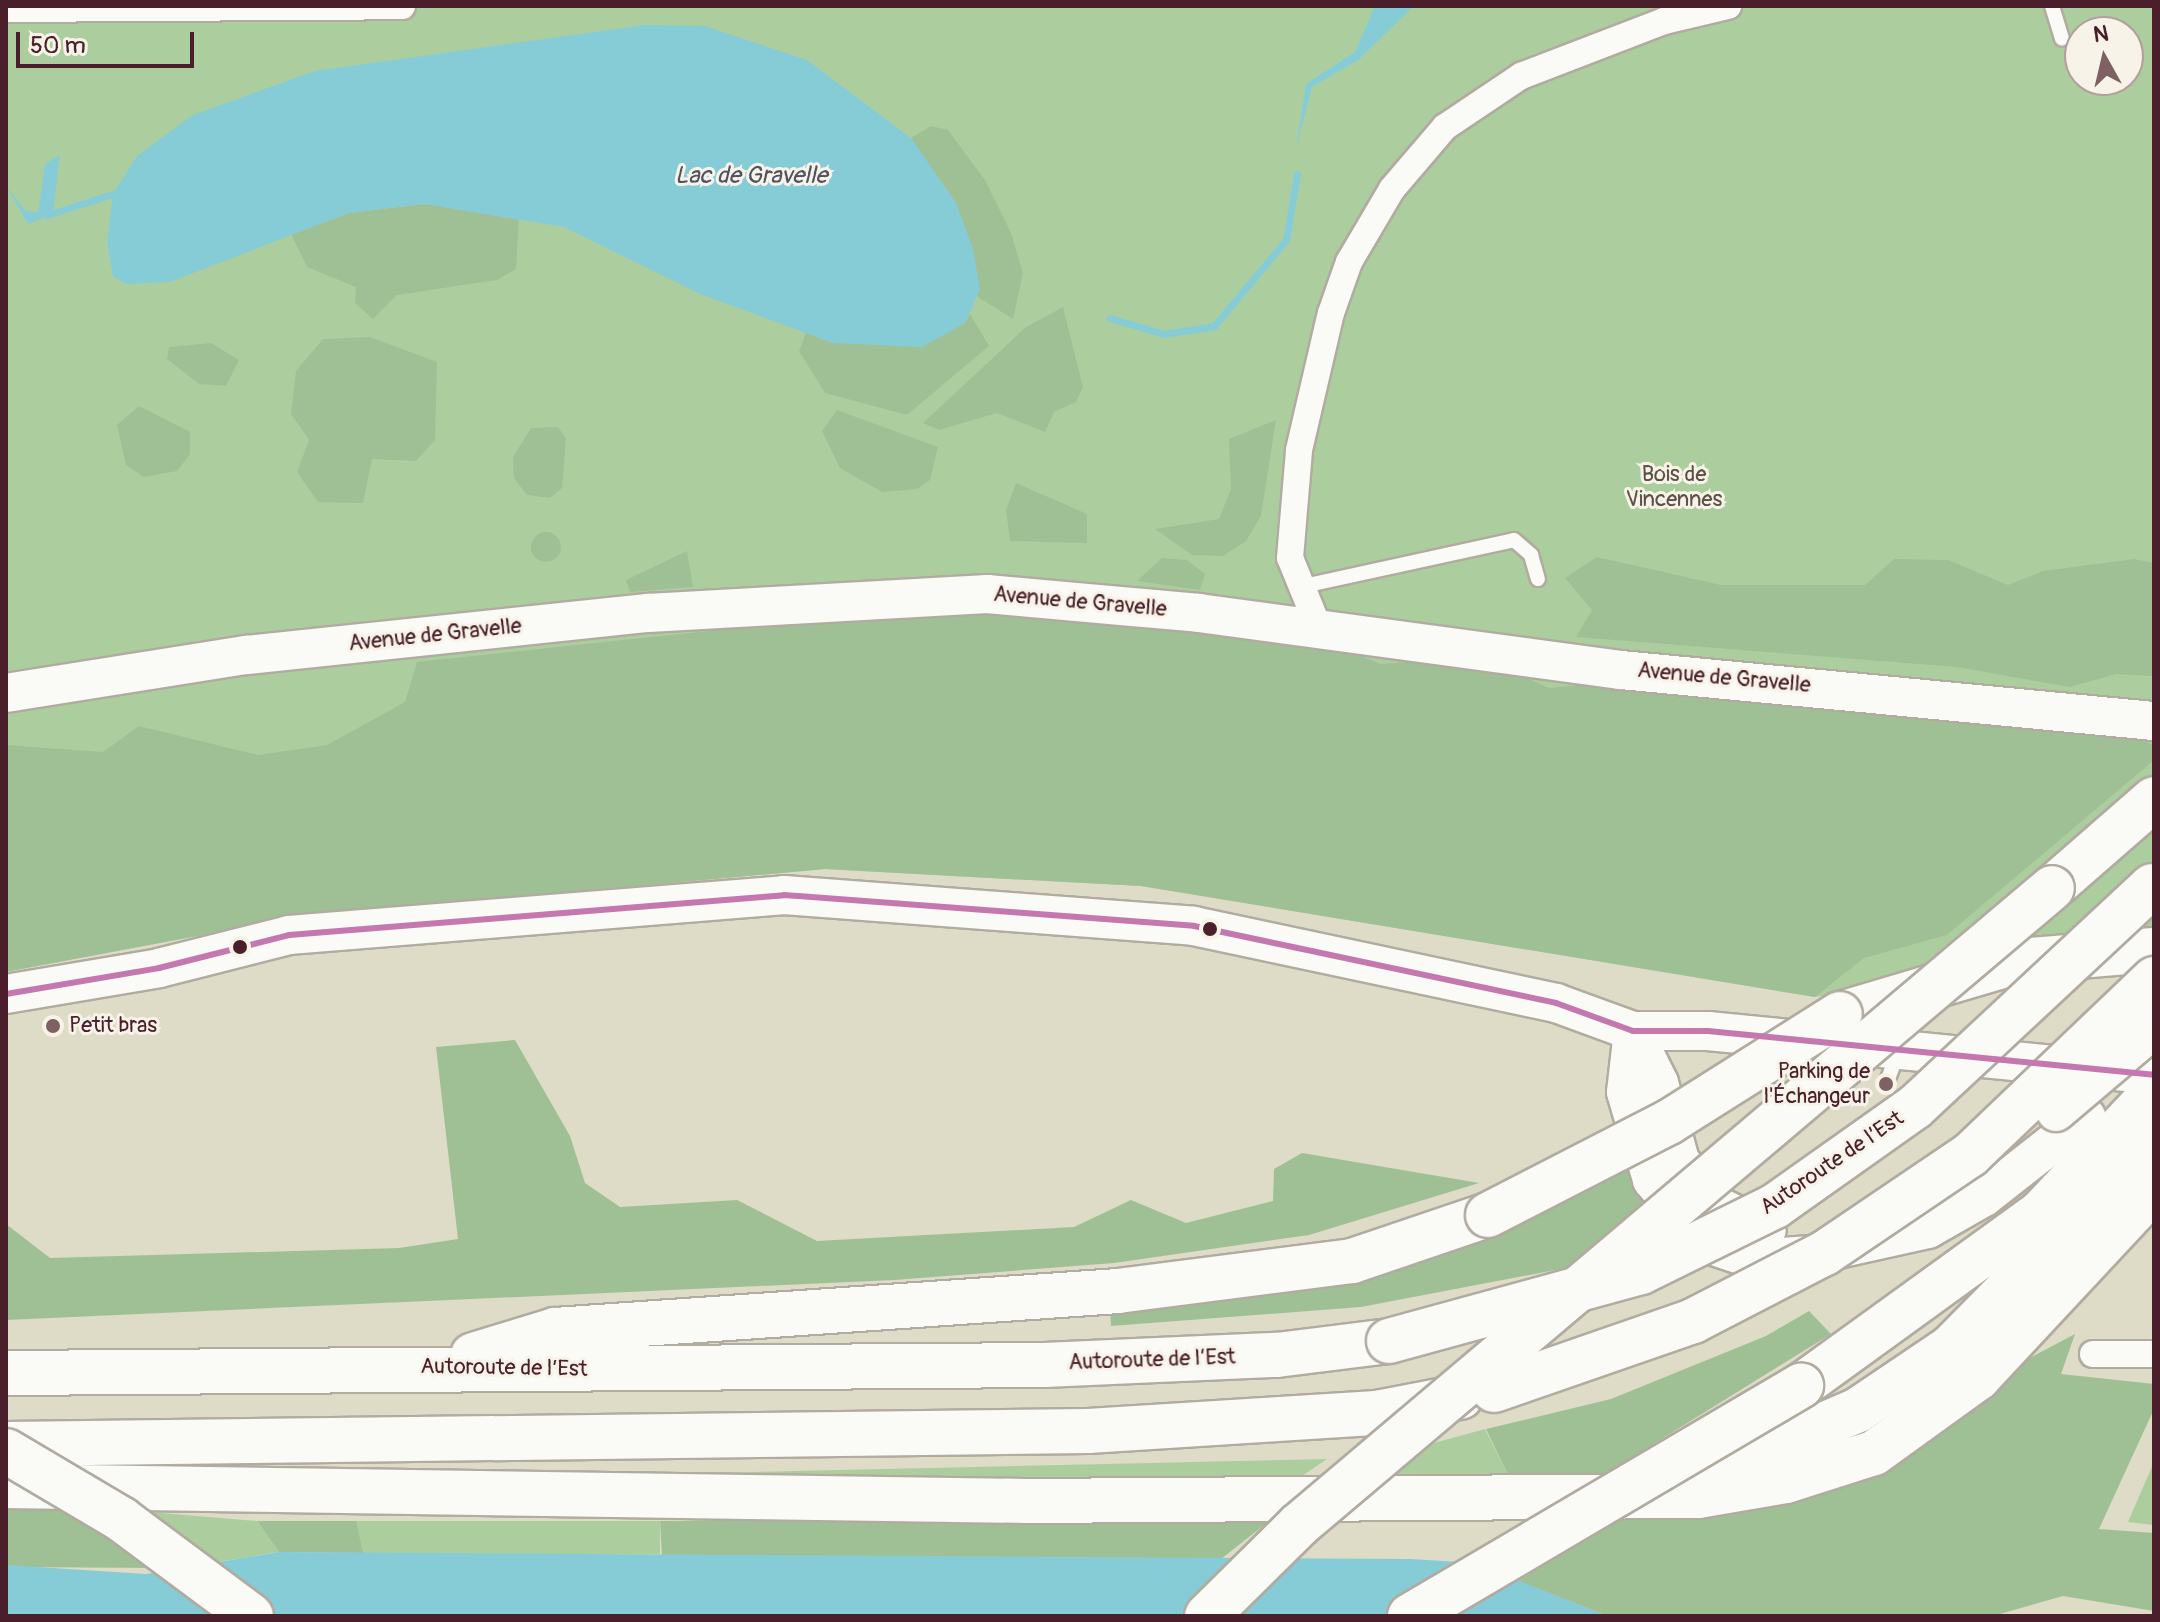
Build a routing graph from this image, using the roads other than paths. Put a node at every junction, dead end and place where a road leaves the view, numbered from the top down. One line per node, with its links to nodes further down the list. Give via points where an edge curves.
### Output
1 (402, 6): 4 (street)
2 (1728, 6): 7 (street, via 1664,21 1521,76 1445,127 1392,189 1349,262 1309,391 1289,530)
3 (2052, 6): 5 (lane)
4 (6, 9)
5 (2062, 39)
6 (1538, 579): 7 (lane, via 1531,555 1514,540)
7 (1299, 587): 8 (street)
8 (1320, 631): 9 (street, Avenue de Gravelle, via 1034,596 863,596 247,655); 10 (street, Avenue de Gravelle, via 1621,670)
9 (6, 693)
10 (2154, 721)
11 (2154, 799): 35 (highway, bridge, via 1299,1525)
12 (2153, 885): 28 (highway, Autoroute de l’Est, bridge, via 1915,1107 1775,1206 1641,1272 1389,1341 1277,1355 1044,1365)
13 (2154, 950): 28 (highway, bridge, via 2019,961 1840,1014 1669,1122 1488,1215 1352,1261 1118,1291 555,1330)
14 (2154, 979): 30 (highway, bridge, via 1970,1155 1825,1253 1693,1321 1494,1390 1376,1413 1088,1431)
15 (6, 994): 17 (street, via 159,968 289,935 784,895 1194,926 1556,1003)
16 (2154, 1029): 23 (street, bridge)
17 (1633, 1031): 18 (street); 23 (street, via 1659,1083 1680,1161 1720,1207 1758,1230 1807,1233 1927,1203)
18 (1899, 1049): 20 (street); 21 (lane)
19 (2154, 1059): 23 (street)
20 (2154, 1075)
21 (1886, 1084)
22 (2154, 1092): 36 (highway, bridge, via 2041,1212 1937,1294 1801,1386)
23 (2071, 1114)
24 (2154, 1141): 33 (highway, via 1983,1318 1858,1410 1780,1449 1693,1480)
25 (2154, 1189): 33 (highway, via 1978,1378 1874,1453 1786,1481 1698,1496)
26 (2093, 1354): 27 (street)
27 (2154, 1354)
28 (435, 1367): 29 (highway, Autoroute de l’Est)
29 (6, 1373)
30 (6, 1444)
31 (6, 1451): 34 (highway, bridge, via 121,1519)
32 (6, 1486): 33 (highway, via 1026,1501)
33 (1541, 1494)
34 (251, 1616)
35 (1207, 1616)
36 (1410, 1616)

